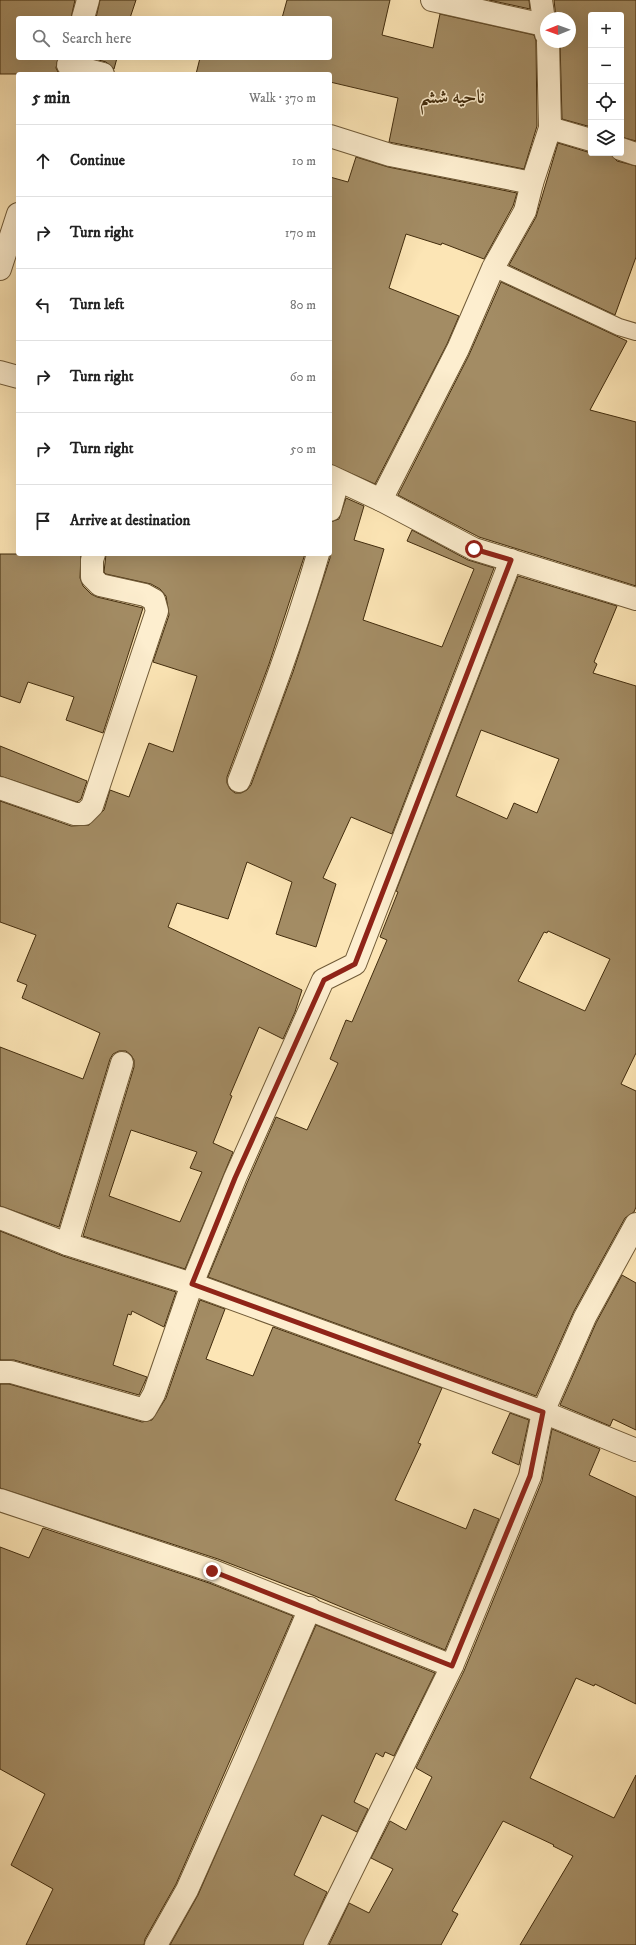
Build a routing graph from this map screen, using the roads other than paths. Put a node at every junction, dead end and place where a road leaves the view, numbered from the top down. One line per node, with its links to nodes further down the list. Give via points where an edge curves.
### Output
1 (88, 0): 5 (street)
2 (432, 0): 6 (street)
3 (541, 0): 4 (street)
4 (543, 12)
5 (84, 16)
6 (540, 31)
7 (547, 48): 10 (street)
8 (68, 66): 9 (street)
9 (94, 72)
10 (550, 128): 12 (street); 15 (street)
11 (332, 137): 15 (street, via 390,154)
12 (588, 139)
13 (624, 150): 14 (street)
14 (636, 154)
15 (532, 183): 18 (street, via 525,211)
16 (16, 220): 17 (street)
17 (2, 258)
18 (493, 268): 19 (lane, via 619,327); 24 (street, via 458,349)
19 (636, 332)
20 (0, 372): 21 (street)
21 (16, 376)
22 (334, 479): 23 (street); 24 (street)
23 (332, 494)
24 (381, 500): 27 (street, via 474,549)
25 (93, 556): 30 (street, via 92,577 100,585 145,595 154,600 157,611 92,806 84,814 75,814)
26 (317, 556): 29 (street, via 275,688)
27 (511, 560): 28 (street); 35 (street, via 355,964 324,980 235,1178)
28 (636, 599)
29 (239, 781)
30 (0, 788)
31 (122, 1063): 34 (street)
32 (0, 1218): 34 (street)
33 (636, 1224): 37 (street, via 585,1317)
34 (67, 1244): 35 (street)
35 (192, 1284): 36 (street, via 154,1394 145,1410 11,1372); 37 (street)
36 (0, 1372)
37 (543, 1412): 38 (street); 41 (street, via 530,1476)
38 (636, 1450)
39 (0, 1500): 40 (street, via 212,1571)
40 (310, 1608): 41 (street); 42 (street, via 187,1890)
41 (452, 1666): 43 (street)
42 (156, 1945)
43 (315, 1945)

